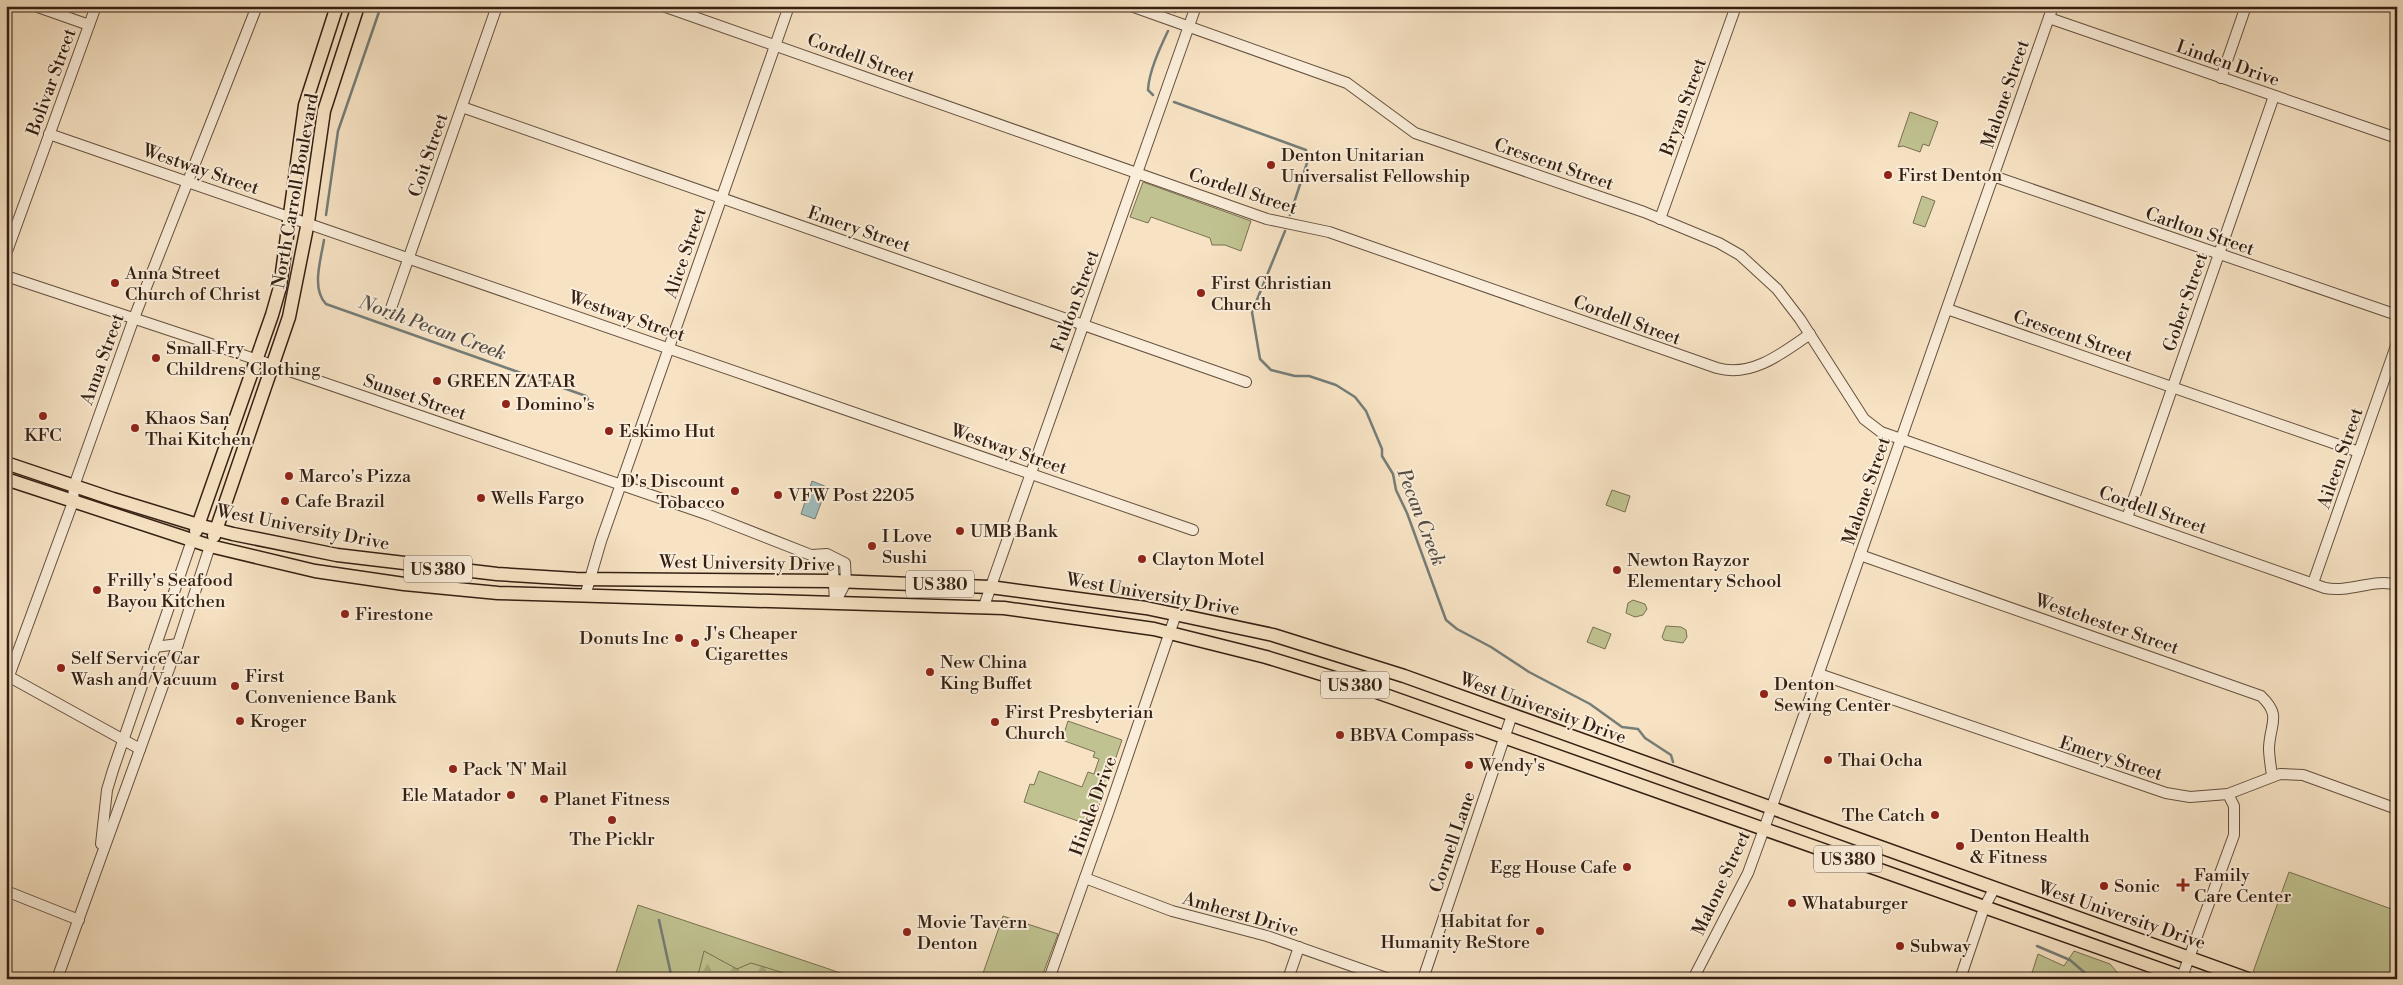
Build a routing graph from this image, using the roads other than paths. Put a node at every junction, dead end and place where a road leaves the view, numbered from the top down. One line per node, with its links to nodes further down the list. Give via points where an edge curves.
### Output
1 (35, 6): 15 (street)
2 (96, 6): 15 (street, Bolivar Street)
3 (257, 6): 25 (street, Anna Street)
4 (337, 6): 27 (main road, North Carroll Boulevard, via 305,105)
5 (358, 6): 29 (main road, North Carroll Boulevard, via 324,111)
6 (497, 6): 20 (street, Coit Street)
7 (663, 6): 17 (street, Cordell Street)
8 (789, 6): 17 (street, Alice Street)
9 (1131, 6): 16 (street, Crescent Street)
10 (1196, 6): 16 (street, Fulton Street)
11 (1736, 6): 28 (street, Bryan Street)
12 (2053, 6): 14 (street, Malone Street)
13 (2246, 6): 18 (street)
14 (2049, 18): 18 (street, Linden Drive); 24 (street, Malone Street)
15 (89, 25): 21 (street, Bolivar Street)
16 (1189, 26): 23 (street, Fulton Street); 28 (street, Crescent Street, via 1347,83 1416,133)
17 (776, 45): 23 (street, Cordell Street); 26 (street, Alice Street)
18 (2222, 78): 19 (street, Linden Drive)
19 (2274, 96): 22 (street, Linden Drive); 31 (street, Gober Street)
20 (462, 107): 26 (street, Emery Street); 32 (street, Coit Street)
21 (50, 134): 25 (street, Westway Street); 30 (street, Bolivar Street)
22 (2397, 138)
23 (1137, 173): 38 (street, Fulton Street); 39 (street, Cordell Street, via 1267,220 1329,232 1724,370 1736,372 1760,364)
24 (1993, 176): 31 (street, Carlton Street); 34 (street, Malone Street)
25 (188, 183): 27 (street, Westway Street); 37 (street, Anna Street)
26 (722, 198): 38 (street, Emery Street); 41 (street, Alice Street)
27 (290, 216): 29 (street, Westway Street); 42 (main road, North Carroll Boulevard, via 280,287)
28 (1660, 219): 39 (street, Crescent Street, via 1719,243 1740,256 1777,290)
29 (308, 222): 32 (street, Westway Street); 44 (main road, North Carroll Boulevard, via 296,286)
30 (6, 254)
31 (2219, 254): 36 (street, Carlton Street); 46 (street, Gober Street)
32 (409, 258): 35 (street, Coit Street); 41 (street, Westway Street)
33 (6, 276): 37 (street, Sunset Street)
34 (1947, 309): 46 (street, Crescent Street); 47 (street, Malone Street)
35 (390, 314)
36 (2397, 315)
37 (134, 318): 42 (street, Sunset Street); 53 (street, Anna Street)
38 (1083, 325): 45 (street, Emery Street); 50 (street, Fulton Street)
39 (1810, 334): 47 (street, Crescent Street, via 1864,418 1872,427)
40 (2397, 343): 43 (street, Aileen Street)
41 (670, 347): 50 (street, Westway Street); 52 (street, Alice Street)
42 (256, 360): 44 (street, Sunset Street); 56 (main road, North Carroll Boulevard)
43 (2394, 361): 48 (street, Aileen Street)
44 (274, 366): 52 (street, Sunset Street); 57 (main road, North Carroll Boulevard)
45 (1246, 382)
46 (2172, 387): 48 (street, Crescent Street); 55 (street, Gober Street)
47 (1901, 440): 55 (street, Cordell Street); 61 (street, Malone Street)
48 (2359, 452): 64 (street, Aileen Street)
49 (6, 463): 53 (main road, West University Drive / US 380)
50 (1030, 474): 58 (street, Westway Street); 65 (street, Fulton Street)
51 (6, 479): 54 (main road, West University Drive / US 380)
52 (621, 485): 62 (street, Alice Street); 63 (street, Sunset Street, via 811,555 827,554 841,560 845,563)
53 (74, 486): 54 (street, Anna Street); 56 (main road, West University Drive / US 380)
54 (73, 502): 59 (main road, West University Drive / US 380); 75 (street, Anna Street)
55 (2127, 518): 64 (street, Cordell Street)
56 (198, 525): 57 (main road, West University Drive / US 380); 59 (main road, North Carroll Boulevard)
57 (216, 530): 60 (main road, North Carroll Boulevard); 62 (main road, West University Drive / US 380, via 337,555 425,567)
58 (1193, 530)
59 (192, 540): 60 (main road, West University Drive / US 380); 73 (street, North Carroll Boulevard)
60 (210, 546): 67 (main road, West University Drive / US 380, via 316,571 404,584 498,593); 72 (street, North Carroll Boulevard)
61 (1860, 555): 74 (street, Malone Street); 80 (street, Westchester Street, via 2261,696 2274,711 2269,748)
62 (590, 578): 63 (main road, West University Drive / US 380); 67 (street, Alice Street)
63 (840, 582): 65 (main road, West University Drive / US 380); 68 (street)
64 (2313, 583): 66 (street, Cordell Street, via 2338,590 2378,584)
65 (990, 586): 69 (street, Fulton Street); 70 (main road, West University Drive / US 380)
66 (2397, 586)
67 (585, 596): 68 (main road, West University Drive / US 380)
68 (835, 602): 69 (main road, West University Drive / US 380)
69 (984, 606): 71 (main road, West University Drive / US 380)
70 (1176, 614): 71 (street, Hinkle Drive); 76 (main road, West University Drive / US 380, via 1296,641)
71 (1170, 633): 77 (main road, West University Drive / US 380, via 1266,657 1354,684); 86 (street, Hinkle Drive)
72 (178, 644): 73 (street); 79 (street, North Carroll Boulevard)
73 (155, 647): 78 (street, North Carroll Boulevard)
74 (1819, 674): 81 (street, Emery Street, via 2138,785 2190,797); 82 (street, Malone Street)
75 (7, 679): 78 (street)
76 (1512, 715): 77 (street, Cornell Lane); 82 (main road, West University Drive / US 380)
77 (1504, 738): 84 (main road, West University Drive / US 380); 98 (street, Cornell Lane)
78 (122, 741): 79 (street); 85 (street, North Carroll Boulevard, via 107,790)
79 (140, 749): 85 (street, North Carroll Boulevard)
80 (2272, 776): 81 (street, Emery Street); 83 (street, Emery Street, via 2303,775)
81 (2228, 794): 92 (street, via 2234,806 2234,835)
82 (1772, 808): 84 (street, Malone Street); 87 (main road, West University Drive / US 380)
83 (2397, 809)
84 (1764, 829): 89 (main road, West University Drive / US 380); 99 (street, Malone Street, via 1748,873)
85 (99, 863): 90 (street, North Carroll Boulevard)
86 (1085, 878): 91 (street, Amherst Drive, via 1172,911); 95 (street, Hinkle Drive)
87 (1994, 888): 89 (street); 92 (main road, West University Drive / US 380)
88 (6, 891): 90 (street)
89 (1984, 908): 93 (main road, West University Drive / US 380); 100 (street)
90 (79, 920): 94 (street, North Carroll Boulevard)
91 (1299, 947): 96 (street); 97 (street, Amherst Drive)
92 (2190, 958): 93 (street); 101 (main road, West University Drive / US 380)
93 (2185, 978)
94 (57, 979)
95 (1049, 979)
96 (1288, 979)
97 (1389, 979)
98 (1423, 979)
99 (1693, 979)
100 (1960, 979)
101 (2248, 979)

